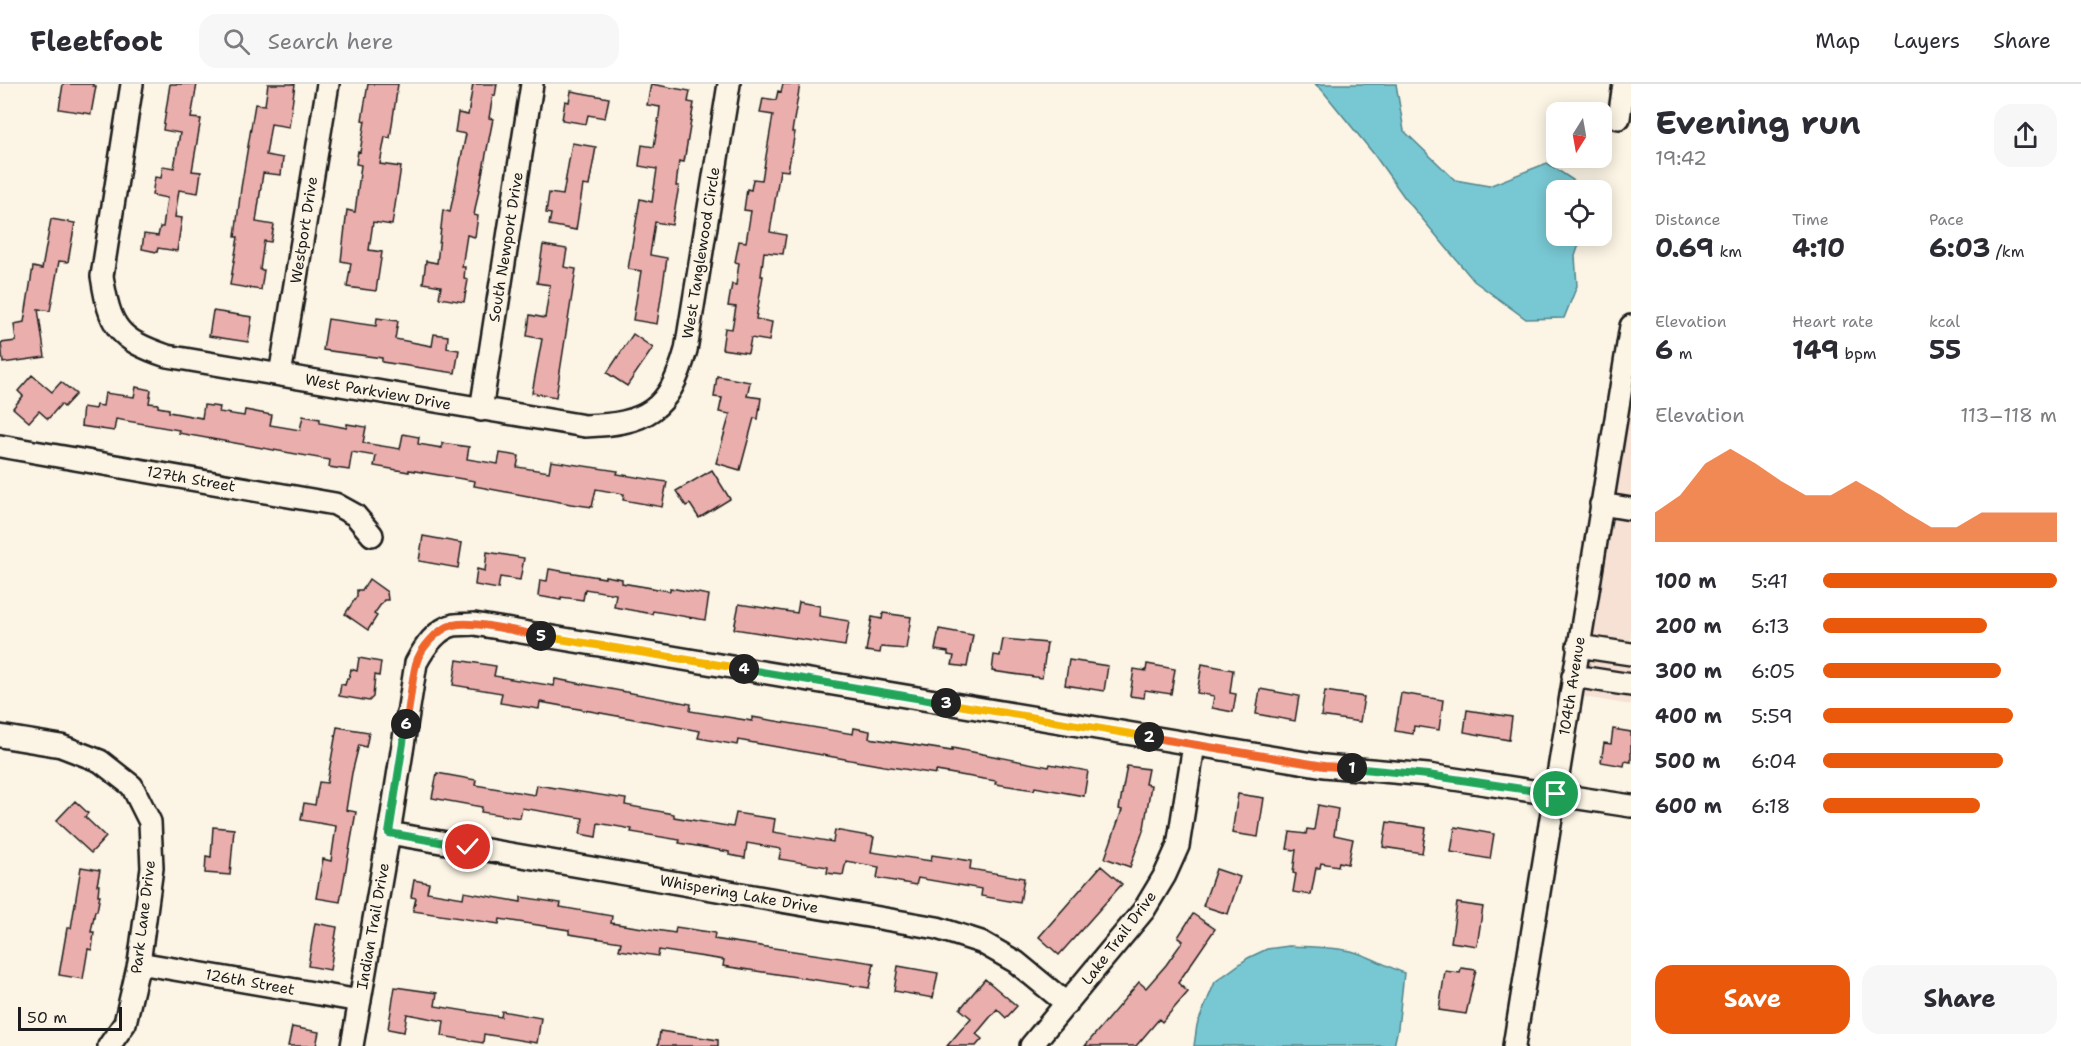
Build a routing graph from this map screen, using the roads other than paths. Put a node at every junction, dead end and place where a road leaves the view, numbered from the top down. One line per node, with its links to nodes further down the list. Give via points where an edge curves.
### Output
1 (132, 84): 8 (street, West Parkview Drive, via 102,276 113,324 145,348 167,356)
2 (328, 84): 8 (street, Westport Drive)
3 (532, 84): 10 (street, South Newport Drive)
4 (729, 84): 11 (street, West Tanglewood Circle, via 686,350 665,398)
5 (1624, 84): 6 (street)
6 (1619, 118)
7 (1631, 326): 9 (street, 104th Avenue)
8 (280, 375): 10 (street, West Parkview Drive)
9 (1625, 404): 13 (street, 104th Avenue)
10 (481, 410): 11 (street, West Parkview Drive, via 585,426 610,425)
11 (650, 413)
12 (0, 446): 15 (street, 127th Street, via 335,504 355,515)
13 (1601, 504): 14 (street); 16 (street, 104th Avenue)
14 (1631, 509)
15 (372, 535)
16 (1578, 646): 17 (street); 18 (street, 104th Avenue)
17 (1631, 654)
18 (1573, 676): 19 (street); 22 (street, 104th Avenue)
19 (1631, 685)
20 (0, 736): 25 (street, Park Lane Drive, via 61,746 100,761 132,786 150,822 151,833 152,868)
21 (1194, 745): 22 (street, via 1324,766 1428,775); 24 (street, Indian Trail Drive, via 474,624 452,625 436,635 416,663); 27 (street, Lake Trail Drive, via 1178,846 1165,875 1144,910)
22 (1556, 794): 23 (street); 31 (street, 104th Avenue)
23 (1631, 806)
24 (389, 833): 26 (street, Indian Trail Drive); 27 (street, Whispering Lake Drive, via 937,928 981,942 1016,962)
25 (139, 963): 26 (street, 126th Street); 28 (street, Park Lane Drive, via 125,1023)
26 (360, 1001): 29 (street, Indian Trail Drive)
27 (1067, 1004): 30 (street, Lake Trail Drive)
28 (109, 1046)
29 (352, 1046)
30 (1031, 1046)
31 (1514, 1046)

